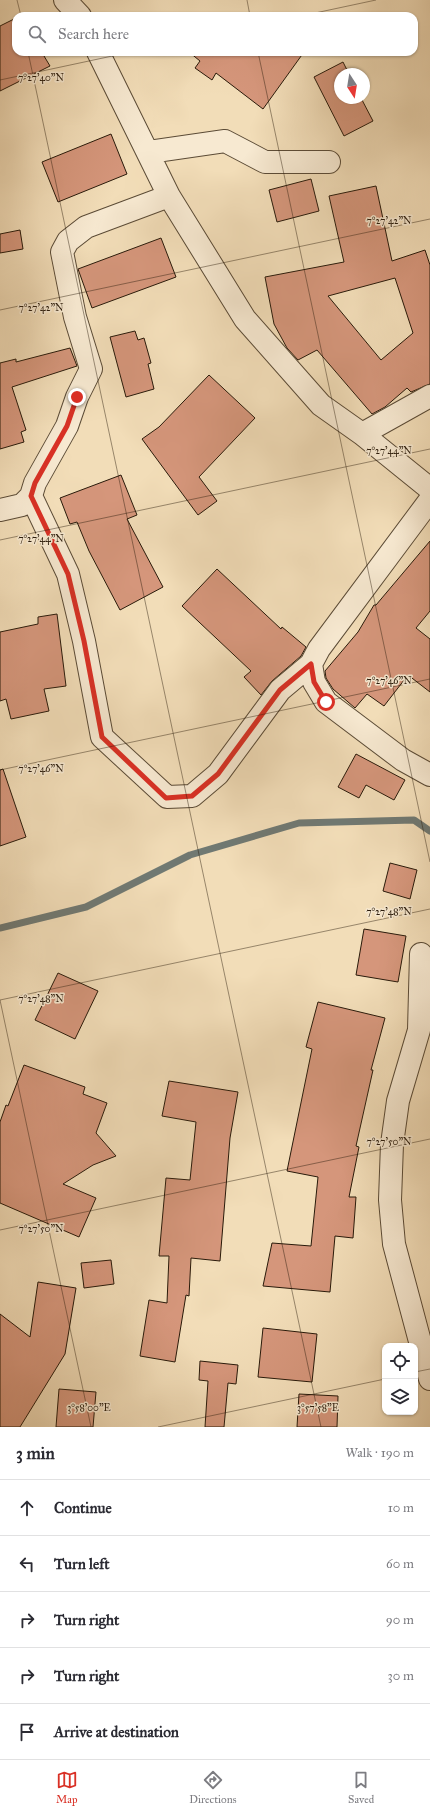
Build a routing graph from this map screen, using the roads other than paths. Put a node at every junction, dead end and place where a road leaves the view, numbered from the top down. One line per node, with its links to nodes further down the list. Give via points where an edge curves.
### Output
1 (100, 56): 2 (street)
2 (149, 152): 3 (street, via 224,141 265,162); 4 (street)
3 (329, 162)
4 (169, 196): 6 (street, via 245,319 321,405); 8 (street, via 86,227 68,241 62,252 75,317 92,369 77,397 67,426 35,483)
5 (430, 396): 6 (street)
6 (362, 434): 7 (street)
7 (430, 489)
8 (31, 496): 10 (street, via 22,505); 11 (street, via 68,574 102,737 166,798 192,796 218,774 280,690)
9 (430, 500): 11 (street, via 318,649)
10 (0, 510)
11 (311, 664): 12 (street, via 314,682 326,702 403,760)
12 (430, 775)
13 (421, 954): 14 (street, via 419,1030 398,1101 392,1144 390,1200 394,1244)
14 (430, 1378)

